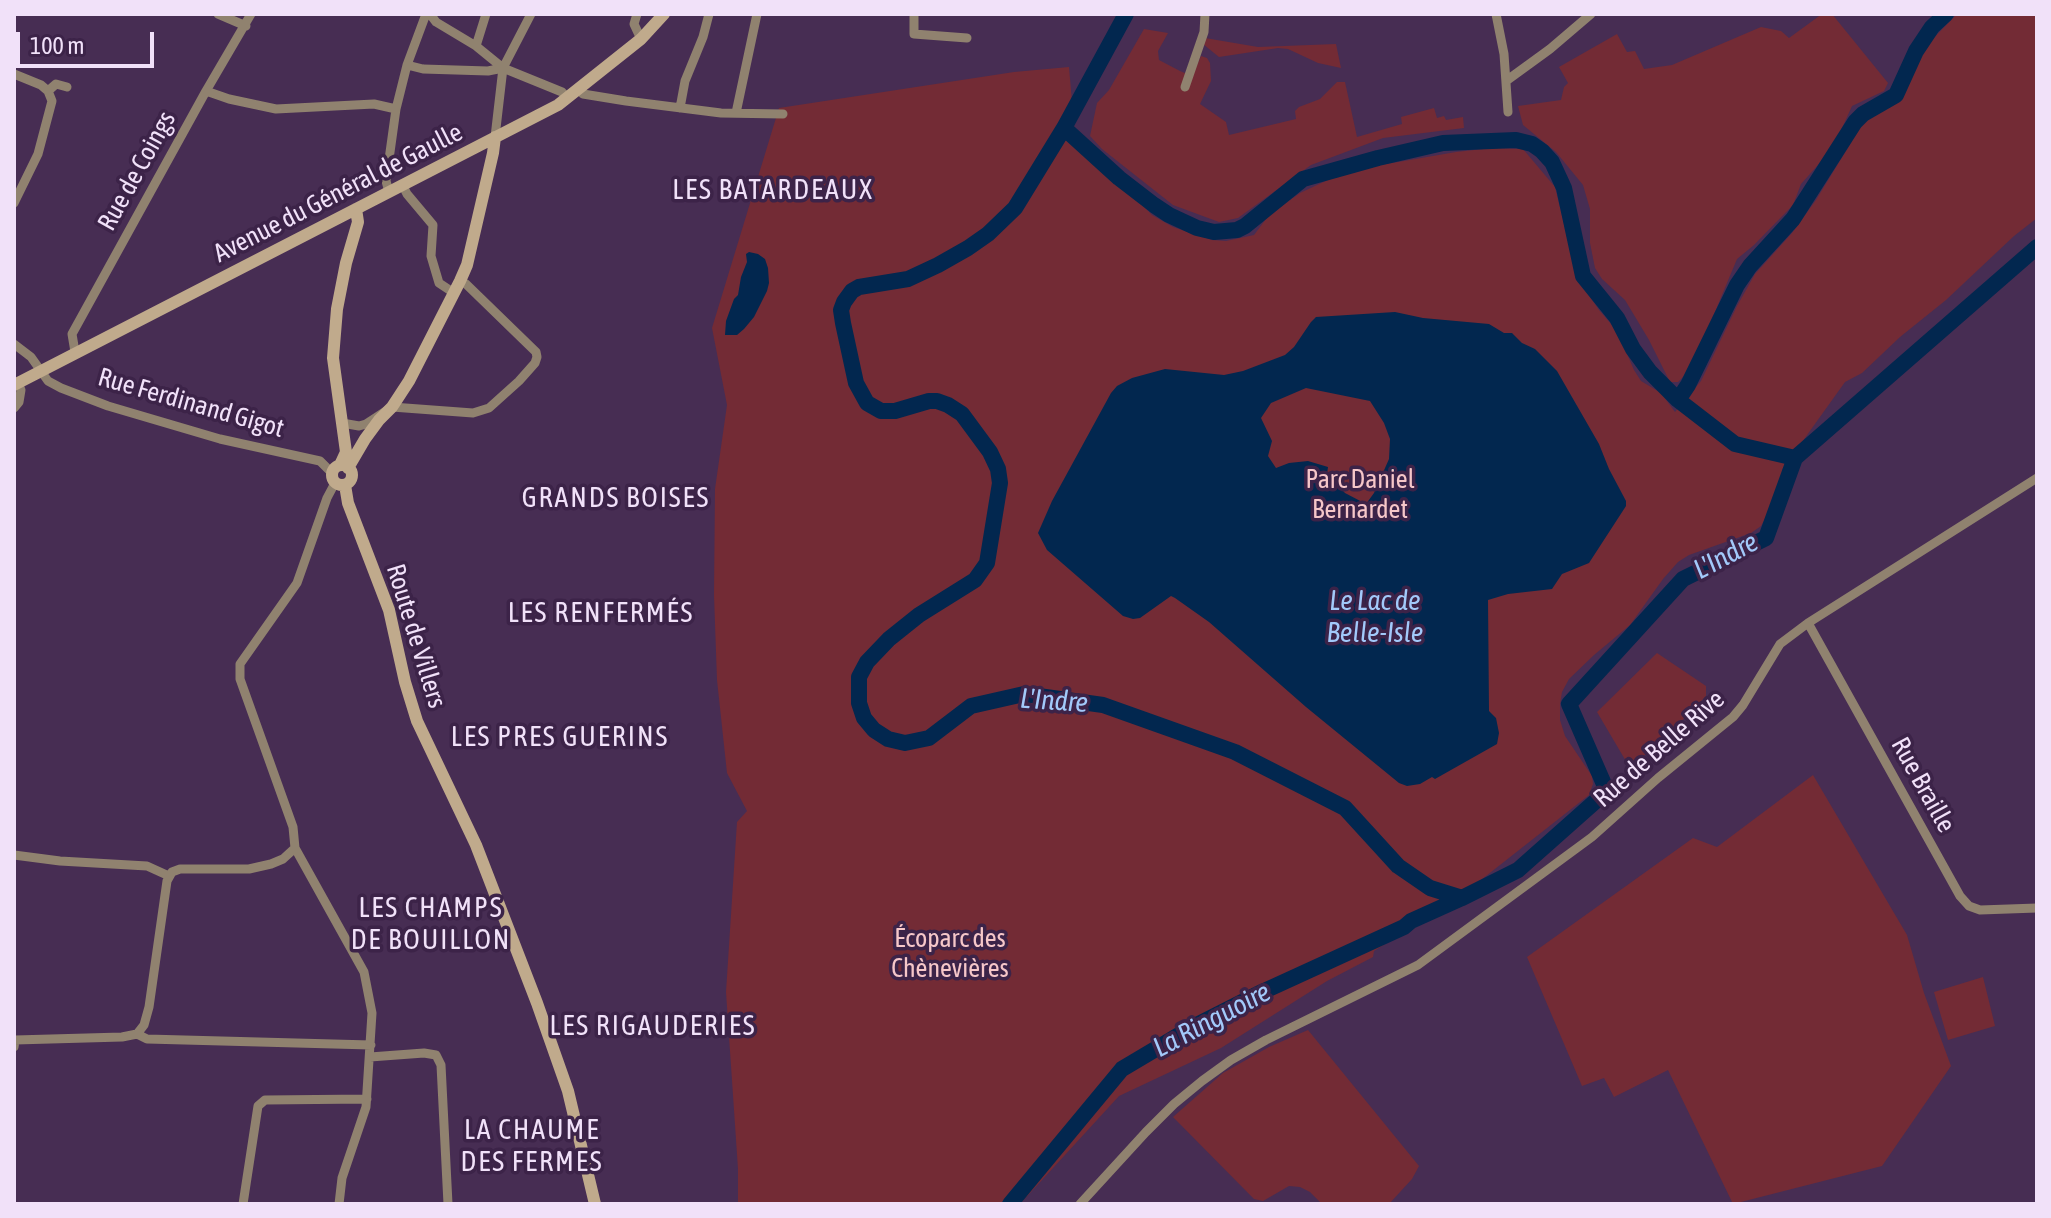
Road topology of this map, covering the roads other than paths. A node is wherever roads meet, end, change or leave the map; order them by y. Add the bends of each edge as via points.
1 (218, 14) edge
2 (251, 14) edge
3 (428, 14) edge
4 (486, 14) edge
5 (531, 14) edge
6 (637, 14) edge
7 (664, 14) edge
8 (709, 14) edge
9 (757, 14) edge
10 (914, 14) edge
11 (1205, 14) edge
12 (1496, 14) edge
13 (1591, 14) edge
14 (246, 26) junction
15 (967, 38) dead end
16 (641, 39) junction
17 (476, 46) junction
18 (407, 65) junction
19 (503, 68) junction
20 (14, 74) edge
21 (1506, 81) junction
22 (67, 87) dead end
23 (1185, 87) dead end
24 (579, 90) junction
25 (48, 91) junction
26 (206, 91) junction
27 (567, 98) junction
28 (680, 108) junction
29 (396, 109) junction
30 (1508, 112) dead end
31 (736, 113) junction
32 (783, 114) dead end
33 (495, 137) junction
34 (402, 184) junction
35 (389, 192) junction
36 (14, 203) edge
37 (356, 209) junction
38 (457, 287) junction
39 (14, 344) edge
40 (75, 352) junction
41 (40, 371) junction
42 (16, 384) edge
43 (392, 407) junction
44 (14, 408) edge
45 (342, 423) junction
46 (340, 475) junction
47 (2037, 478) edge
48 (1808, 623) junction
49 (295, 848) junction
50 (14, 855) edge
51 (169, 876) junction
52 (2037, 908) edge
53 (137, 1034) junction
54 (14, 1040) edge
55 (371, 1045) junction
56 (14, 1047) edge
57 (370, 1057) junction
58 (367, 1099) junction
59 (243, 1204) edge
60 (339, 1204) edge
61 (448, 1204) edge
62 (595, 1204) edge
63 (1080, 1204) edge

1 - 14 street
2 - 14 street, Rue de Coings
3 - 17 street
3 - 18 street
4 - 17 street
5 - 19 street
6 - 16 street via 634,24
7 - 16 main road, Avenue du Général de Gaulle
8 - 28 street
9 - 31 street
10 - 15 street via 914,34
11 - 23 street
12 - 21 street
13 - 21 street
14 - 26 street, Rue de Coings
16 - 24 main road, Avenue du Général de Gaulle
17 - 19 street
18 - 19 street
18 - 29 street
19 - 27 street
19 - 33 street
20 - 25 street
21 - 30 street
22 - 25 street via 56,84
24 - 27 main road, Avenue du Général de Gaulle
24 - 28 street
25 - 36 street via 52,101 38,154
26 - 29 street via 276,109 374,104
26 - 40 street, Rue de Coings via 72,334
27 - 33 main road, Avenue du Général de Gaulle
28 - 31 street
29 - 35 street
31 - 32 street
33 - 34 main road, Avenue du Général de Gaulle
33 - 38 main road
34 - 35 main road, Avenue du Général de Gaulle
34 - 38 street via 433,225 431,256 439,283
35 - 37 main road, Avenue du Général de Gaulle
37 - 40 main road, Avenue du Général de Gaulle
37 - 45 main road, Route de Villers via 333,358
38 - 43 main road
38 - 43 street via 466,284 536,352 535,363 489,408 473,413
39 - 41 street, Rue Ferdinand Gigot
40 - 41 main road, Avenue du Général de Gaulle
41 - 42 main road, Avenue du Général de Gaulle
41 - 46 street, Rue Ferdinand Gigot via 61,388 108,406 320,461
42 - 44 street via 21,390
43 - 45 street via 366,424
43 - 46 main road
45 - 46 main road, Route de Villers via 346,452
46 - 49 street via 297,583 240,664 240,679 293,827
46 - 62 main road, Route de Villers via 389,610 417,721 476,845 568,1091
47 - 48 street, Rue de Belle Rive
48 - 52 street, Rue Braille via 1960,896 1980,910
48 - 63 street, Rue de Belle Rive via 1780,644 1733,717 1592,837 1418,965 1231,1060 1174,1104
49 - 51 street via 283,859 249,869 180,869
49 - 55 street via 364,972 372,1013
50 - 51 street via 147,866
51 - 53 street via 154,984
53 - 54 street
53 - 55 street via 147,1039
54 - 56 street
55 - 57 street
57 - 58 street
57 - 61 street via 436,1055 441,1065
58 - 59 street via 265,1100 258,1106
58 - 60 street

